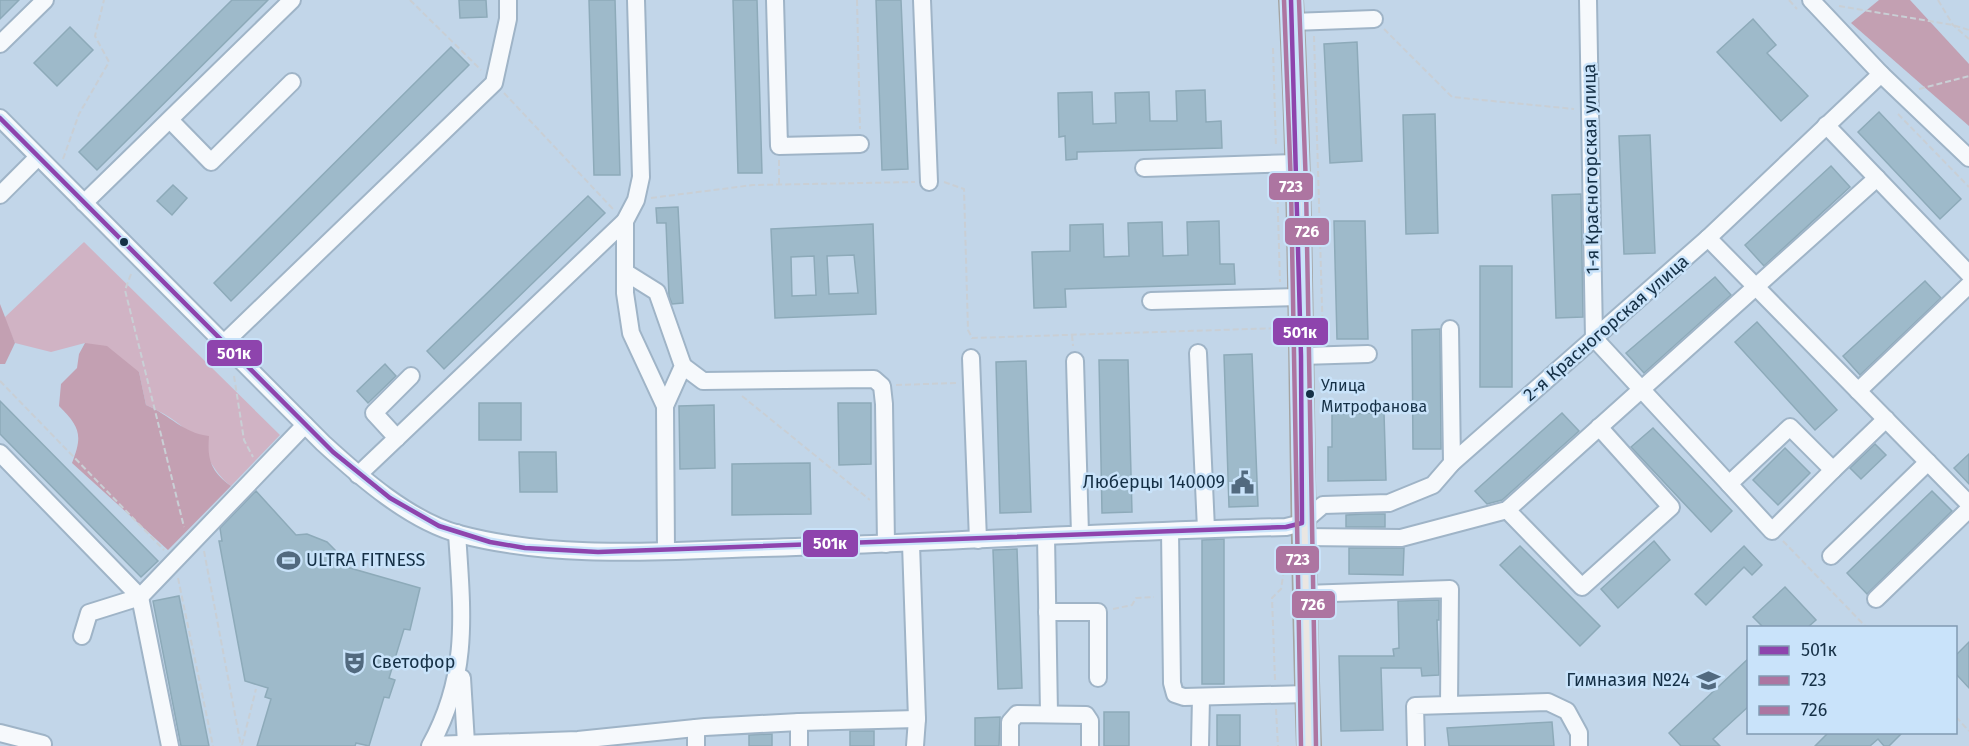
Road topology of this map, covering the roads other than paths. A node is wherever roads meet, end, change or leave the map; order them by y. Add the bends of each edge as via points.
1 (45, 0) edge
2 (292, 0) edge
3 (508, 0) edge
4 (636, 0) edge
5 (775, 0) edge
6 (922, 0) edge
7 (1588, 0) edge
8 (1813, 2) edge
9 (1299, 14) edge
10 (1374, 20) road end
11 (0, 44) edge
12 (1881, 74) junction
13 (292, 82) dead end
14 (0, 118) edge
15 (170, 120) junction
16 (1826, 125) junction
17 (860, 144) road end
18 (39, 157) junction
19 (1969, 158) edge
20 (1296, 163) junction
21 (1144, 168) dead end
22 (1877, 178) junction
23 (929, 182) road end
24 (0, 195) edge
25 (84, 203) junction
26 (625, 221) junction
27 (1708, 238) junction
28 (625, 272) junction
29 (1969, 274) edge
30 (1969, 285) edge
31 (1756, 286) junction
32 (1299, 297) junction
33 (1151, 302) dead end
34 (1450, 329) dead end
35 (1594, 338) junction
36 (223, 344) junction
37 (1198, 353) dead end
38 (1368, 354) dead end
39 (1300, 356) junction
40 (971, 358) dead end
41 (1075, 361) dead end
42 (683, 366) junction
43 (411, 376) dead end
44 (1642, 389) junction
45 (1858, 391) junction
46 (665, 406) junction
47 (1886, 419) junction
48 (305, 425) junction
49 (1599, 427) junction
50 (397, 438) junction
51 (0, 453) edge
52 (1928, 462) junction
53 (1452, 463) junction
54 (1833, 470) junction
55 (358, 475) junction
56 (1729, 484) junction
57 (1969, 504) edge
58 (1969, 509) edge
59 (1507, 510) junction
60 (1206, 529) junction
61 (1302, 530) junction
62 (1170, 531) junction
63 (457, 533) junction
64 (1080, 534) junction
65 (1046, 536) junction
66 (978, 540) junction
67 (886, 544) junction
68 (911, 544) junction
69 (666, 551) junction
70 (1831, 556) dead end
71 (1304, 594) junction
72 (140, 597) junction
73 (1876, 599) dead end
74 (1047, 612) junction
75 (82, 636) dead end
76 (461, 659) junction
77 (1098, 678) dead end
78 (1307, 694) junction
79 (1200, 697) junction
80 (1449, 704) junction
81 (1049, 714) junction
82 (917, 719) junction
83 (799, 722) junction
84 (696, 728) junction
85 (0, 733) edge
86 (466, 743) junction
87 (43, 744) dead end
88 (431, 745) edge
89 (170, 746) edge
90 (696, 746) edge
91 (799, 746) edge
92 (915, 746) edge
93 (1010, 746) edge
94 (1090, 746) edge
95 (1200, 746) edge
96 (1310, 746) edge
97 (1416, 746) edge
98 (1579, 746) edge

1 - 11 street
2 - 15 street
3 - 36 street via 508,19 494,82
4 - 26 street via 641,177 636,200
5 - 17 street via 779,146
6 - 23 street
7 - 35 street, 1-я Красногорская улица
8 - 12 street
9 - 10 street
9 - 20 main road
12 - 16 street, 2-я Красногорская улица
12 - 19 street
13 - 15 street via 211,162
14 - 18 street
15 - 25 street
16 - 22 street
16 - 27 street, 2-я Красногорская улица
18 - 24 street
18 - 25 street
20 - 21 street
20 - 32 main road
22 - 29 street
22 - 31 street
25 - 36 street
26 - 28 street
26 - 50 street
27 - 31 street
27 - 35 street, 2-я Красногорская улица
28 - 42 street via 657,292
28 - 46 street via 631,333
30 - 45 street
31 - 44 street
31 - 45 street
32 - 33 street
32 - 39 main road
34 - 53 street
35 - 44 street
35 - 53 street, 2-я Красногорская улица
36 - 48 street
37 - 60 street
38 - 39 street
39 - 61 main road
40 - 66 street
41 - 64 street
42 - 46 street
42 - 67 street via 703,381 874,379 882,386
43 - 50 street via 374,413
44 - 49 street
44 - 56 street
45 - 47 street
46 - 69 street
47 - 52 street
47 - 54 street
48 - 55 street
48 - 72 street
49 - 59 street
49 - 59 street via 1671,507 1582,587
50 - 55 street
51 - 72 street
52 - 57 street
52 - 70 street
53 - 61 street, 2-я Красногорская улица via 1433,485 1389,503 1323,505
54 - 56 street via 1790,427
54 - 56 street via 1772,531
55 - 63 street via 406,508
58 - 73 street
59 - 61 street via 1401,538
60 - 61 street
60 - 62 street
61 - 71 main road
62 - 64 street
62 - 79 street via 1172,683 1175,694
63 - 69 street via 555,551
63 - 76 street
64 - 65 street
65 - 66 street
65 - 74 street
66 - 68 street
67 - 68 street
67 - 69 street
68 - 82 street
71 - 78 main road
71 - 80 street via 1450,589
72 - 75 street via 89,613
72 - 89 street
74 - 77 street via 1098,612
74 - 81 street
76 - 86 street
76 - 88 street via 448,708
78 - 79 street
78 - 96 main road
79 - 95 street
80 - 97 street via 1414,706
80 - 98 street via 1548,702 1567,711 1579,733
81 - 93 street via 1017,714 1010,722
81 - 94 street via 1086,715 1090,721
82 - 83 street
82 - 92 street
83 - 84 street
83 - 91 street
84 - 86 street via 578,740
84 - 90 street
85 - 87 street
86 - 88 street

